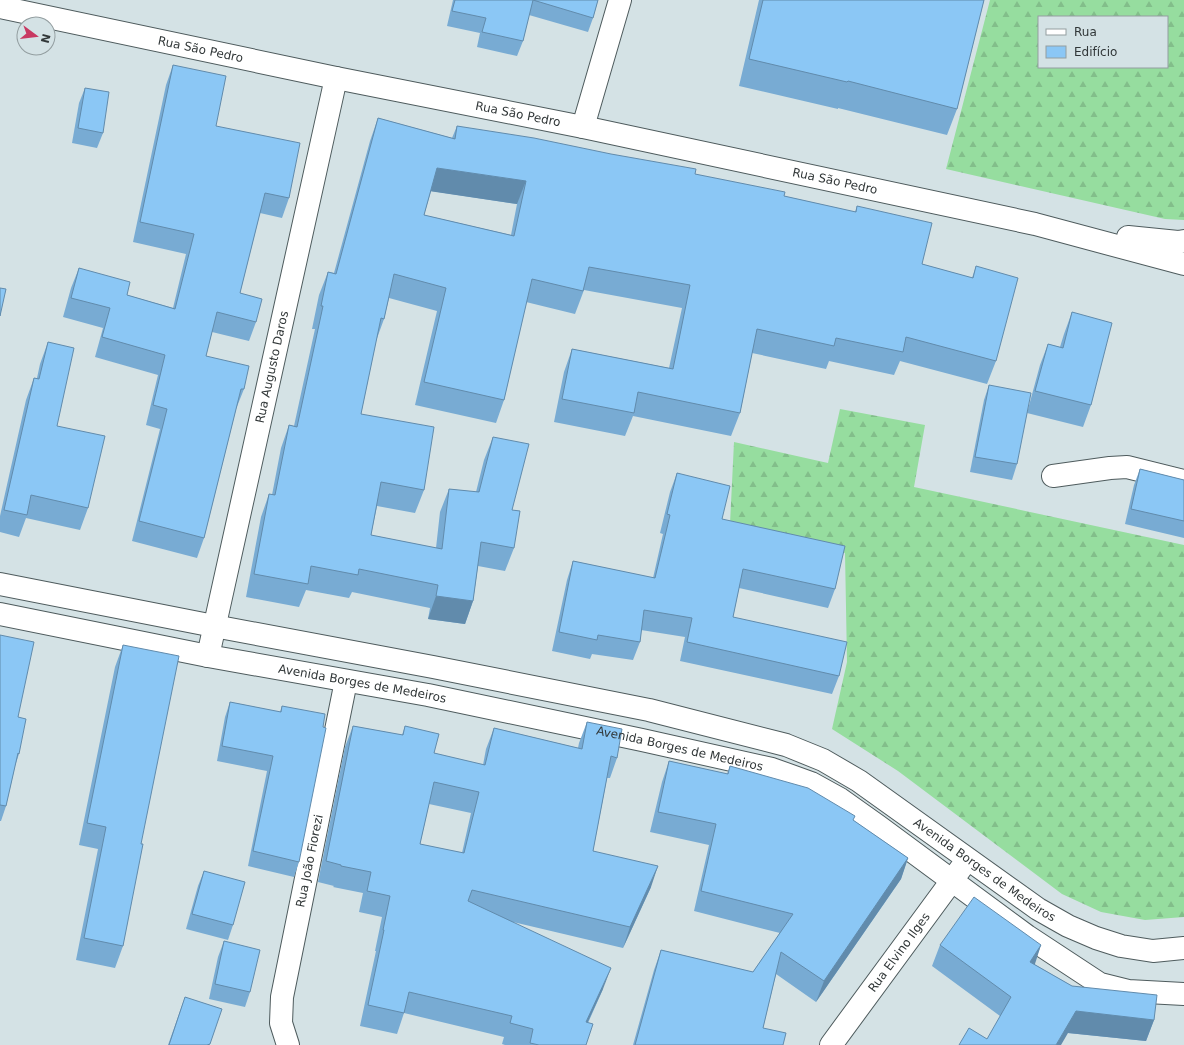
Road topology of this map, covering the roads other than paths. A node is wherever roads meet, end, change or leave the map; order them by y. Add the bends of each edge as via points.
1 (620, 0) edge
2 (0, 7) edge
3 (336, 78) junction
4 (584, 127) junction
5 (1036, 224) junction
6 (1184, 241) edge
7 (1184, 264) edge
8 (1053, 476) dead end
9 (1184, 481) edge
10 (0, 584) edge
11 (0, 614) edge
12 (214, 626) junction
13 (208, 656) junction
14 (433, 667) junction
15 (346, 681) junction
16 (428, 695) junction
17 (649, 710) junction
18 (642, 740) junction
19 (967, 860) junction
20 (951, 880) junction
21 (1184, 948) edge
22 (1184, 994) edge
23 (292, 1044) edge
24 (830, 1045) edge

1 - 4 main road
2 - 3 main road, Rua São Pedro
3 - 4 main road, Rua São Pedro
3 - 12 main road, Rua Augusto Daros
4 - 5 main road, Rua São Pedro
5 - 6 main road, Rua São Pedro via 1151,240
5 - 7 main road, Rua São Pedro
8 - 9 main road via 1127,467
10 - 12 main road, Avenida Borges de Medeiros
11 - 13 main road, Avenida Borges de Medeiros
12 - 13 main road, Rua Augusto Daros
12 - 14 main road, Avenida Borges de Medeiros
13 - 15 main road, Avenida Borges de Medeiros
14 - 16 main road
14 - 17 main road, Avenida Borges de Medeiros
15 - 16 main road, Avenida Borges de Medeiros
15 - 23 main road, Rua João Fiorezi via 282,997 281,1023
16 - 18 main road, Avenida Borges de Medeiros
17 - 18 main road
17 - 19 main road, Avenida Borges de Medeiros via 786,745 823,760 859,781
18 - 20 main road, Avenida Borges de Medeiros via 772,770 811,783 840,799
19 - 20 main road, Rua Elvino Ilges
19 - 21 main road, Avenida Borges de Medeiros via 1038,909 1096,938 1121,946 1153,951
20 - 22 main road, Avenida Borges de Medeiros via 1027,936 1100,984 1128,992
20 - 24 main road, Rua Elvino Ilges

